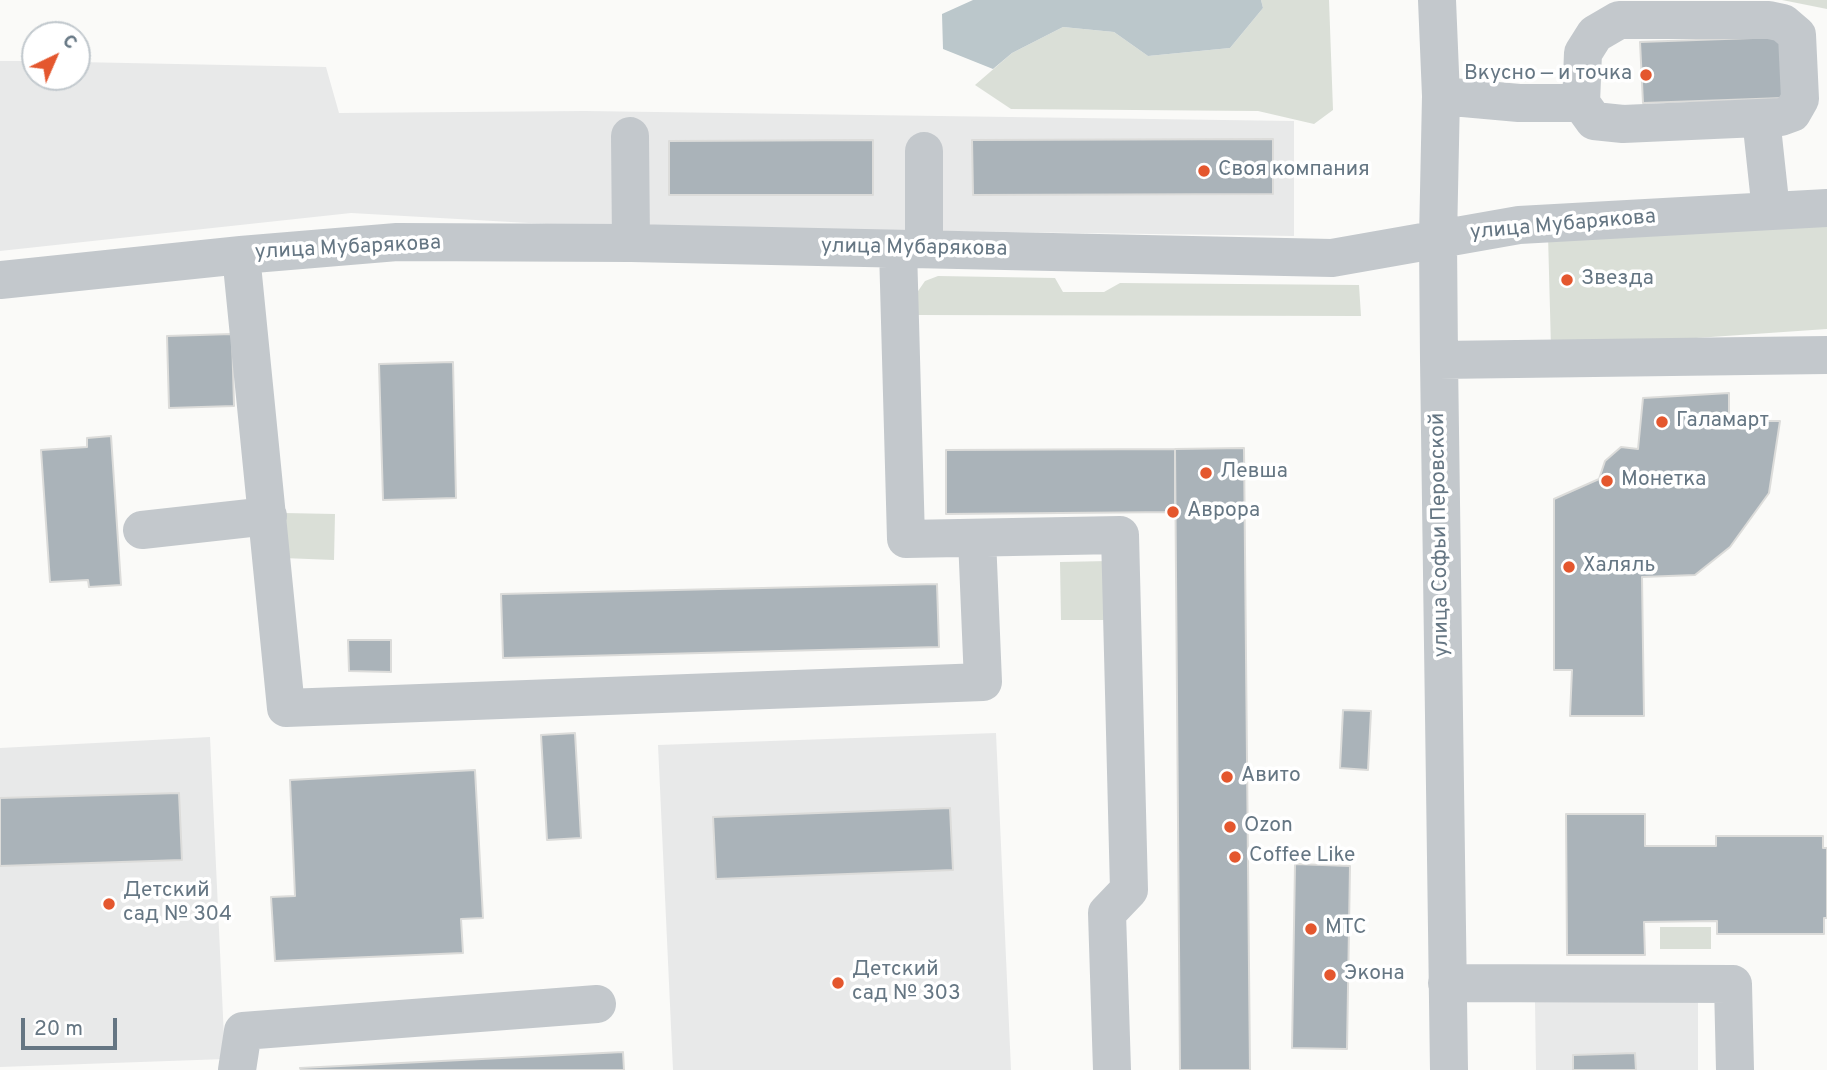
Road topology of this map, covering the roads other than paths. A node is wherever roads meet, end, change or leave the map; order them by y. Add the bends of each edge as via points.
1 (1437, 0) edge
2 (1441, 96) junction
3 (1581, 103) junction
4 (1762, 118) junction
5 (630, 136) dead end
6 (924, 151) dead end
7 (1827, 208) edge
8 (1771, 211) junction
9 (1438, 239) junction
10 (631, 243) junction
11 (911, 249) junction
12 (241, 255) junction
13 (0, 281) edge
14 (1827, 355) edge
15 (1438, 360) junction
16 (268, 516) junction
17 (142, 530) dead end
18 (977, 538) junction
19 (1447, 983) junction
20 (597, 1004) dead end
21 (237, 1070) edge
22 (1112, 1070) edge
23 (1449, 1070) edge
24 (1735, 1070) edge

1 - 2 street, улица Софьи Перовской
2 - 3 street
2 - 9 street, улица Софьи Перовской
3 - 4 street via 1594,121 1623,124
3 - 4 street via 1583,53 1595,34 1619,20 1769,20 1783,23 1797,34 1800,99 1792,113
4 - 8 street
5 - 10 street
6 - 11 street
7 - 8 street, улица Мубарякова
8 - 9 street, улица Мубарякова via 1519,225
9 - 11 street, улица Мубарякова via 1332,258
9 - 15 street, улица Софьи Перовской
10 - 11 street, улица Мубарякова
10 - 12 street, улица Мубарякова via 397,242
11 - 18 street via 906,539
12 - 13 street, улица Мубарякова
12 - 16 street
14 - 15 street
15 - 19 street, улица Софьи Перовской
16 - 17 street
16 - 18 street via 286,708 983,682
18 - 22 street via 1120,535 1129,890 1107,913
19 - 23 street, улица Софьи Перовской
19 - 24 street via 1733,984
20 - 21 street via 243,1031

